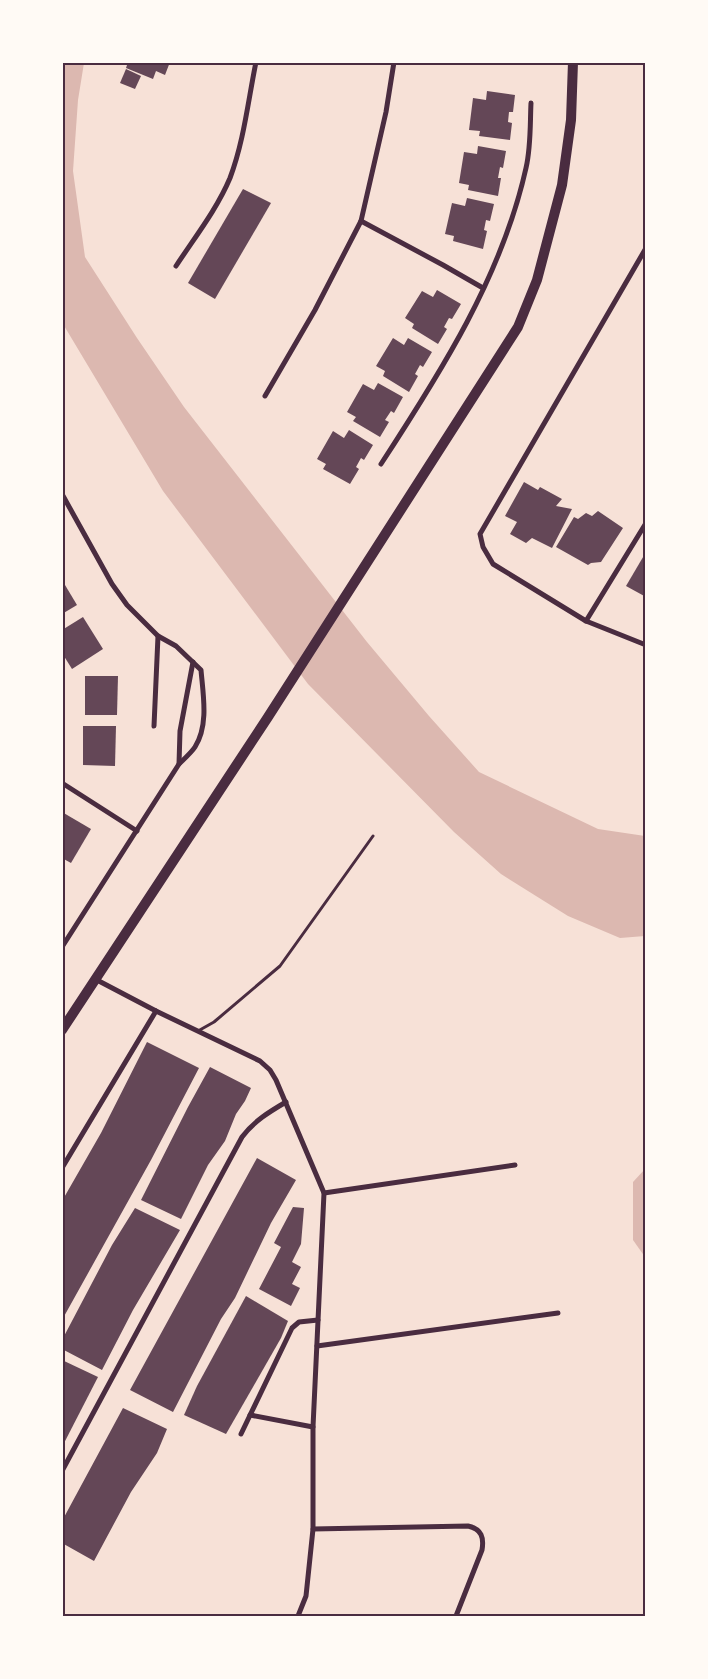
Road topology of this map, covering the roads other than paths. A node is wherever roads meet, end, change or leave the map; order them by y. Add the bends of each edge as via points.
1 (256, 62) edge
2 (394, 62) edge
3 (573, 62) edge
4 (531, 103) dead end
5 (361, 222) junction
6 (646, 248) edge
7 (176, 266) dead end
8 (483, 288) junction
9 (265, 396) dead end
10 (381, 464) dead end
11 (62, 494) edge
12 (646, 522) edge
13 (586, 621) junction
14 (158, 636) junction
15 (646, 645) edge
16 (193, 662) junction
17 (154, 726) dead end
18 (178, 764) junction
19 (62, 783) edge
20 (137, 831) junction
21 (373, 836) dead end
22 (62, 947) edge
23 (95, 979) junction
24 (156, 1012) junction
25 (62, 1030) edge
26 (197, 1031) junction
27 (286, 1102) junction
28 (515, 1165) dead end
29 (62, 1168) edge
30 (324, 1193) junction
31 (558, 1313) dead end
32 (318, 1320) junction
33 (317, 1346) junction
34 (250, 1415) junction
35 (313, 1428) junction
36 (241, 1434) dead end
37 (62, 1472) edge
38 (313, 1529) junction
39 (298, 1616) edge
40 (456, 1616) edge

1 - 7 street via 238,154 229,179
2 - 5 street
3 - 23 main road via 571,120 562,185 537,280 518,327 268,718
4 - 8 street via 527,166 506,241
5 - 8 street
5 - 9 street
6 - 13 street via 480,534 493,564
8 - 10 street via 468,322
11 - 14 street via 112,584 127,605
12 - 13 street
13 - 15 street
14 - 16 street via 176,646
14 - 17 street
16 - 18 street via 180,731
16 - 18 street via 201,670 202,722 195,747
18 - 20 street
19 - 20 street
20 - 22 street
21 - 26 lane via 280,966 214,1022
23 - 24 street
23 - 25 main road
24 - 26 street
24 - 29 street
26 - 27 street via 260,1062 270,1070
27 - 30 street
27 - 37 street via 251,1125 242,1136
28 - 30 street
30 - 32 street
31 - 33 street
32 - 33 street
32 - 34 street via 299,1322 292,1328
33 - 35 street
34 - 35 street
34 - 36 street
35 - 38 street
38 - 39 street via 306,1596
38 - 40 street via 468,1526 477,1529 484,1542

